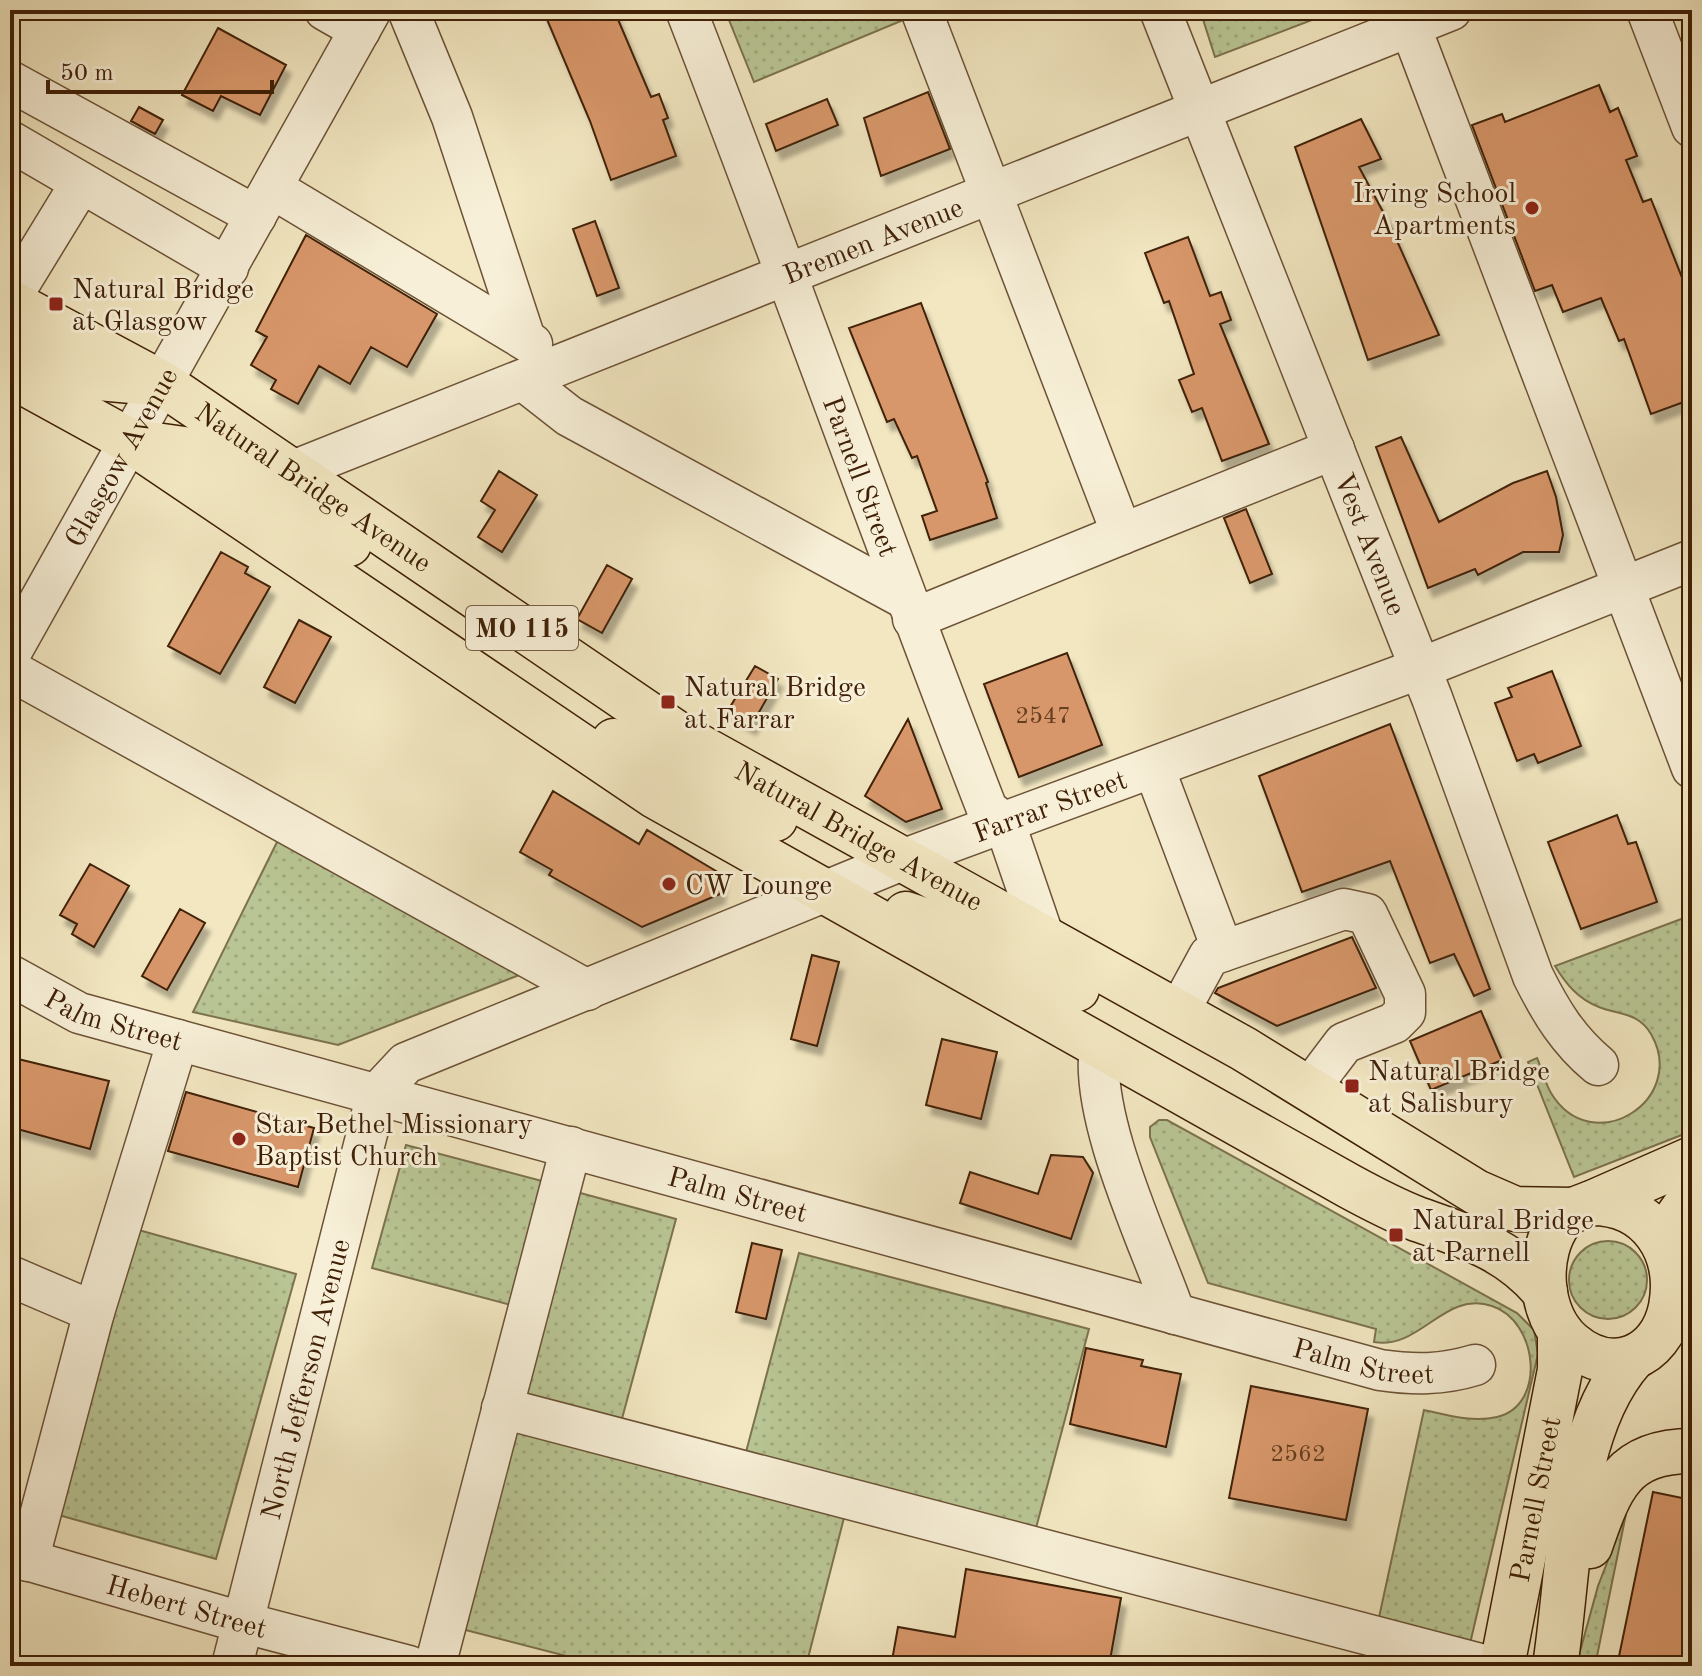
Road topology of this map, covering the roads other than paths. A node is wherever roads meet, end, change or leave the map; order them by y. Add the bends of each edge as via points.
1 (325, 10) edge
2 (408, 10) edge
3 (686, 10) edge
4 (921, 10) edge
5 (1160, 10) edge
6 (1451, 10) edge
7 (1647, 10) edge
8 (1407, 18) edge
9 (366, 20) edge
10 (10, 81) edge
11 (1198, 109) junction
12 (1692, 127) edge
13 (10, 141) edge
14 (81, 183) junction
15 (992, 192) junction
16 (264, 202) junction
17 (228, 268) junction
18 (789, 274) junction
19 (10, 301) edge
20 (525, 339) junction
21 (10, 340) edge
22 (563, 364) junction
23 (10, 375) edge
24 (523, 380) junction
25 (163, 384) junction
26 (130, 441) junction
27 (1334, 449) junction
28 (293, 471) junction
29 (1122, 534) junction
30 (1692, 560) edge
31 (1624, 587) junction
32 (473, 594) junction
33 (910, 609) junction
34 (10, 654) edge
35 (1421, 668) junction
36 (10, 670) edge
37 (501, 692) junction
38 (1154, 768) junction
39 (1692, 768) edge
40 (1005, 824) junction
41 (902, 860) junction
42 (825, 891) junction
43 (1044, 938) junction
44 (1223, 951) junction
45 (10, 975) edge
46 (587, 990) junction
47 (1178, 1013) junction
48 (178, 1040) junction
49 (1100, 1046) junction
50 (1244, 1049) junction
51 (1598, 1065) dead end
52 (1310, 1088) junction
53 (377, 1094) junction
54 (571, 1147) junction
55 (1692, 1159) edge
56 (1692, 1196) edge
57 (1583, 1206) junction
58 (10, 1276) edge
59 (1677, 1276) edge
60 (94, 1312) junction
61 (1553, 1312) junction
62 (1175, 1314) junction
63 (1660, 1353) edge
64 (1475, 1365) dead end
65 (502, 1408) junction
66 (1692, 1451) edge
67 (19, 1558) edge
68 (241, 1622) junction
69 (1556, 1655) edge
70 (232, 1666) edge
71 (409, 1666) edge
72 (435, 1666) edge
73 (1488, 1666) edge
74 (1502, 1666) edge

1 - 9 street
2 - 20 street via 452,117
3 - 18 street, Parnell Street
4 - 15 street
5 - 11 street, Vest Avenue
6 - 8 street, Bremen Avenue
7 - 12 street
8 - 11 street, Bremen Avenue
8 - 31 street
9 - 16 street, Glasgow Avenue
10 - 16 street
11 - 15 street, Bremen Avenue
11 - 27 street, Vest Avenue
13 - 14 street
14 - 17 street
14 - 19 street
15 - 18 street, Bremen Avenue
15 - 29 street
16 - 17 street, Glasgow Avenue
16 - 20 street
17 - 25 street, Glasgow Avenue
18 - 22 street, Bremen Avenue
18 - 33 street, Parnell Street
19 - 25 main road, Natural Bridge Avenue / MO 115
20 - 22 street
21 - 25 main road via 77,376
22 - 24 street, Bremen Avenue
23 - 26 main road, MO 115
24 - 28 street, Bremen Avenue
24 - 33 street via 569,416
25 - 26 street, Glasgow Avenue
25 - 28 main road, Natural Bridge Avenue / MO 115
26 - 32 main road via 205,452 359,551
26 - 34 street, Glasgow Avenue
26 - 37 main road, MO 115
27 - 29 street
27 - 35 street, Vest Avenue
28 - 32 main road, Natural Bridge Avenue / MO 115
29 - 33 street
30 - 31 street, Farrar Street
31 - 35 street, Farrar Street
31 - 39 street
32 - 41 main road, Natural Bridge Avenue / MO 115 via 682,737
33 - 40 street, Parnell Street via 987,809
35 - 38 street, Farrar Street
35 - 51 street, Vest Avenue via 1533,976 1573,1044
36 - 46 street
37 - 41 main road via 598,733 752,810
37 - 42 main road, MO 115 via 655,796
38 - 40 street, Farrar Street
38 - 44 street
40 - 41 street, Farrar Street
40 - 43 street, Parnell Street
41 - 42 street, Farrar Street
41 - 43 main road, Natural Bridge Avenue / MO 115
42 - 46 street, Farrar Street
42 - 49 main road, MO 115
42 - 50 main road via 975,937 1131,1017
43 - 47 main road, Natural Bridge Avenue / MO 115
44 - 47 street via 1209,956
44 - 52 street via 1344,909 1357,909 1374,922 1405,994 1405,1012 1394,1023 1344,1043
45 - 48 street, Palm Street via 79,1013
46 - 53 street, Farrar Street via 406,1063
47 - 50 main road, Natural Bridge Avenue / MO 115
48 - 53 street, Palm Street
48 - 60 street
49 - 61 main road, MO 115 via 1360,1192 1496,1248 1515,1260
49 - 62 street via 1098,1080 1105,1121
50 - 52 main road, Natural Bridge Avenue / MO 115
52 - 57 main road, Natural Bridge Avenue / MO 115 via 1498,1203 1533,1211
53 - 54 street, Palm Street
53 - 68 street, North Jefferson Avenue
54 - 62 street, Palm Street
54 - 65 street
55 - 57 main road, MO 115
56 - 59 main road via 1676,1219
57 - 59 main road via 1620,1205 1635,1212 1649,1223
57 - 61 main road via 1558,1225 1547,1248
58 - 60 street
59 - 63 main road
60 - 67 street
61 - 63 main road via 1585,1352 1616,1360
61 - 74 main road, Parnell Street via 1560,1370
62 - 64 street, Palm Street via 1380,1370 1436,1374
63 - 69 main road, Parnell Street via 1607,1395 1592,1429
65 - 72 street
65 - 73 street
66 - 69 main road via 1639,1461 1615,1485
67 - 68 street, Hebert Street
68 - 70 street, North Jefferson Avenue
68 - 71 street, Hebert Street

